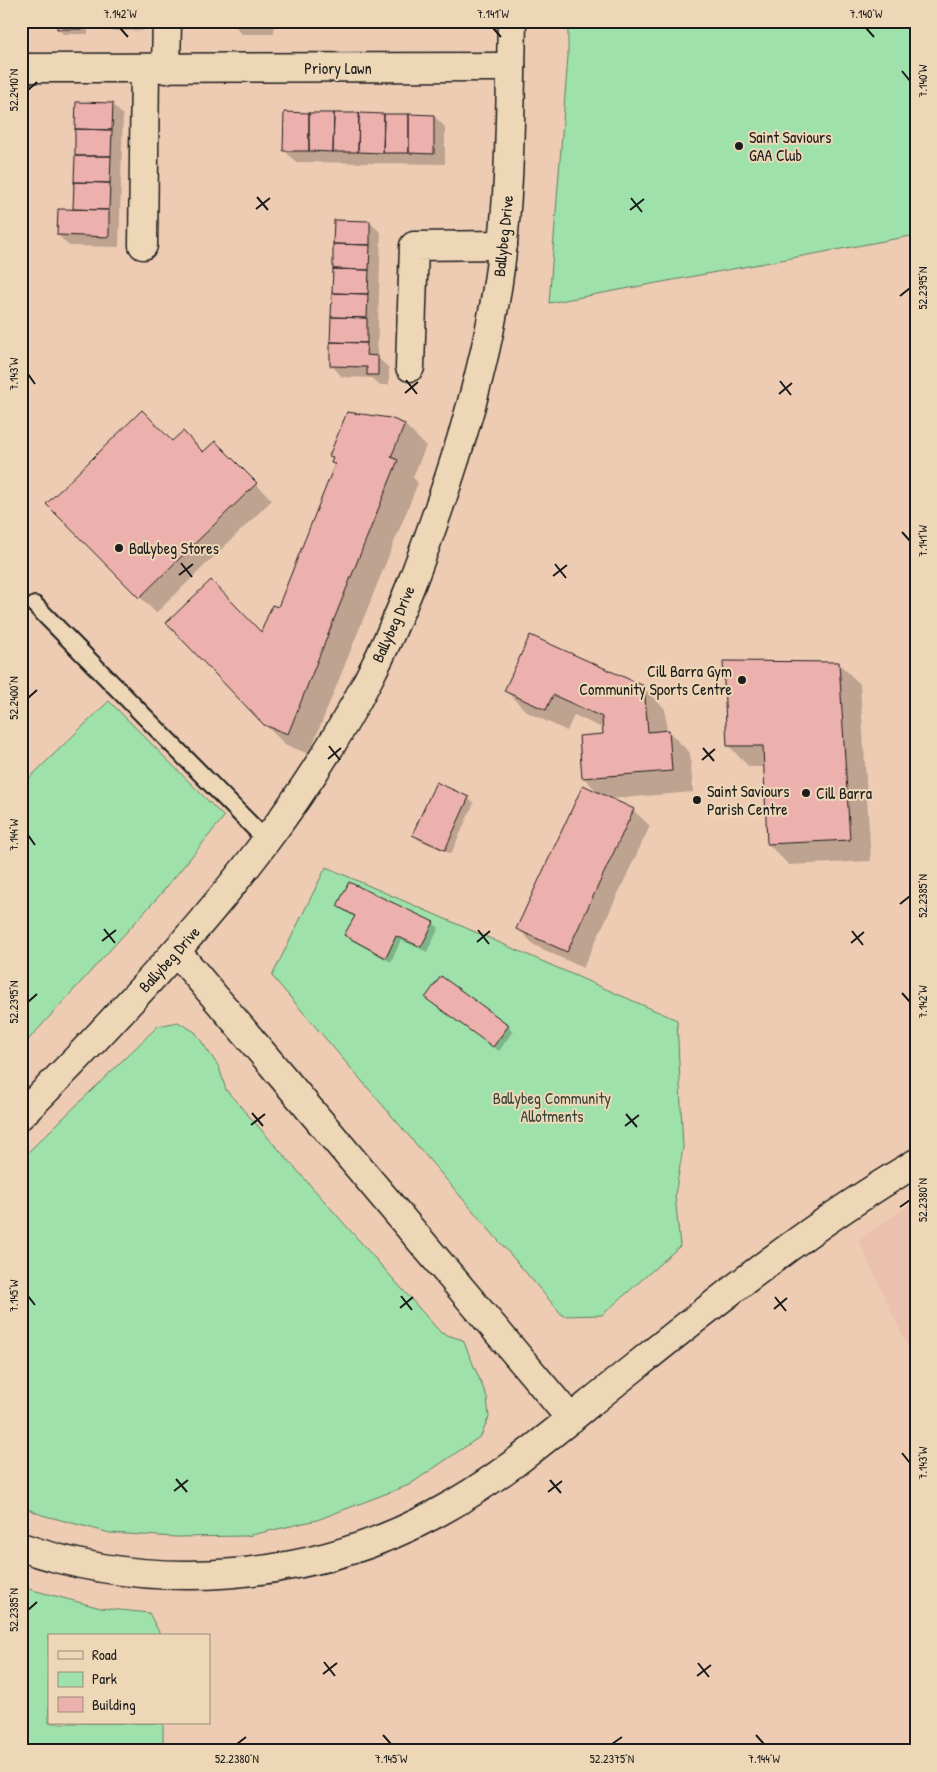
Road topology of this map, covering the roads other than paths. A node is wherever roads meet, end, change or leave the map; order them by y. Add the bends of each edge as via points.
1 (167, 21) edge
2 (512, 21) edge
3 (511, 67) junction
4 (21, 68) edge
5 (156, 69) junction
6 (142, 245) dead end
7 (503, 245) junction
8 (410, 368) dead end
9 (35, 605) dead end
10 (267, 841) junction
11 (177, 952) junction
12 (21, 1115) edge
13 (916, 1163) edge
14 (571, 1419) junction
15 (21, 1547) edge

1 - 5 street
2 - 3 street, Ballybeg Drive
3 - 5 street, Priory Lawn
3 - 7 street, Ballybeg Drive via 509,173
4 - 5 street, Priory Lawn
5 - 6 street
7 - 8 street via 414,246
7 - 10 street, Ballybeg Drive via 480,373 428,541 390,634 361,693
9 - 10 lane
10 - 11 street, Ballybeg Drive
11 - 12 street, Ballybeg Drive
11 - 14 street
13 - 14 street via 776,1256
14 - 15 street via 492,1479 433,1516 366,1544 300,1563 223,1574 151,1573 71,1561

